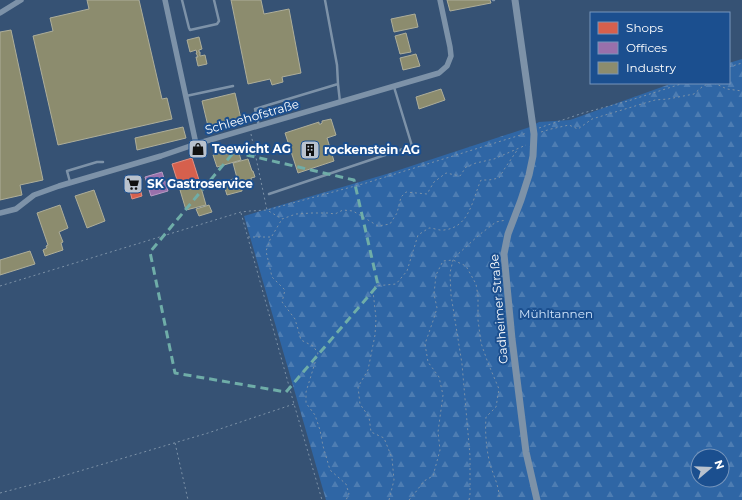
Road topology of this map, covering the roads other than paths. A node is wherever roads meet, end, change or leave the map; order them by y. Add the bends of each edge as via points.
1 (21, 0) edge
2 (165, 0) edge
3 (182, 0) edge
4 (214, 0) edge
5 (325, 0) edge
6 (440, 0) edge
7 (515, 0) edge
8 (0, 13) edge
9 (338, 84) junction
10 (233, 86) dead end
11 (394, 86) junction
12 (186, 97) junction
13 (340, 102) junction
14 (260, 126) junction
15 (196, 144) junction
16 (103, 162) dead end
17 (70, 183) junction
18 (269, 194) dead end
19 (0, 213) edge
20 (537, 500) edge

1 - 8 street
2 - 12 street
3 - 4 lane via 190,30 217,24 219,21
5 - 9 lane
6 - 11 street, Schleehofstraße via 451,56 447,66 439,73
7 - 20 street, Gadheimer Straße via 534,132 533,156 504,254 526,452
9 - 13 lane
9 - 14 lane via 255,109
10 - 12 lane
11 - 13 street, Schleehofstraße
11 - 18 lane via 412,146
12 - 15 street
13 - 14 street, Schleehofstraße
14 - 15 street, Schleehofstraße
15 - 17 street, Schleehofstraße
16 - 17 lane via 67,171
17 - 19 street, Schleehofstraße via 34,195 16,208

